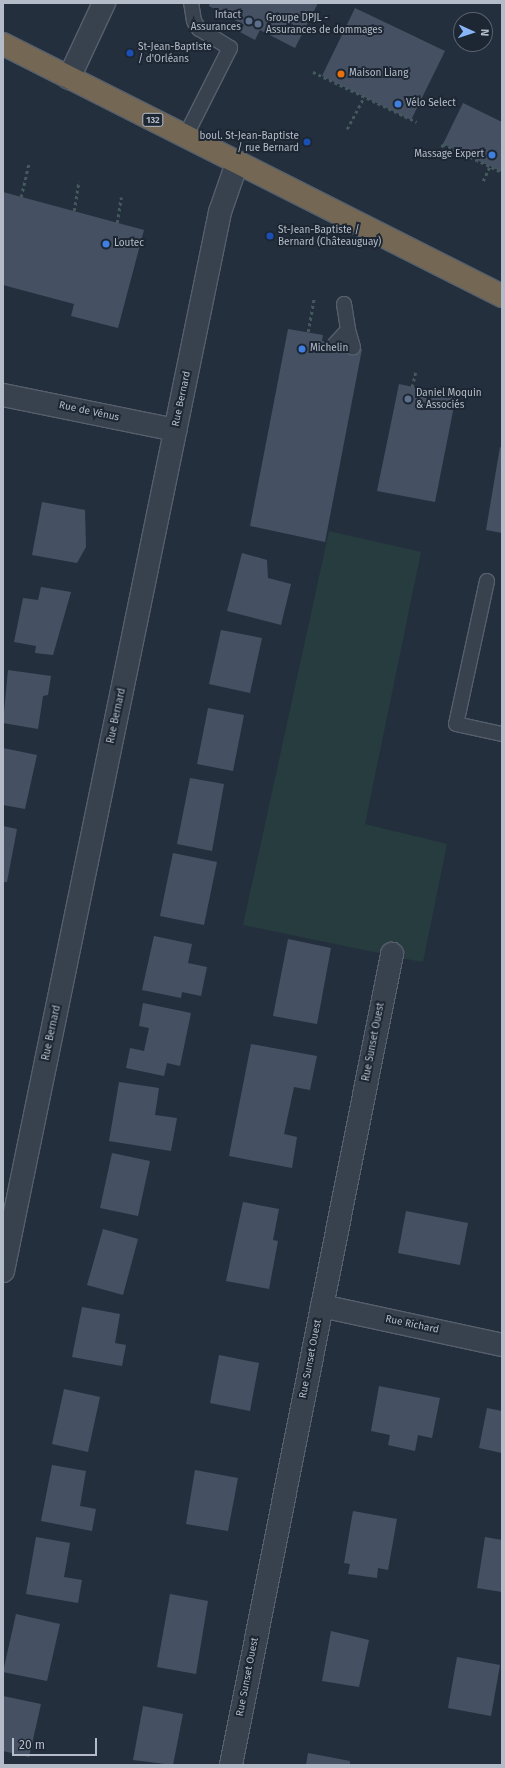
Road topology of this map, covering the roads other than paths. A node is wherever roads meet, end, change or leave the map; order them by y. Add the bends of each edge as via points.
1 (104, 3) edge
2 (191, 3) edge
3 (3, 44) edge
4 (69, 78) junction
5 (185, 136) junction
6 (237, 163) junction
7 (502, 296) edge
8 (344, 304) dead end
9 (348, 330) junction
10 (335, 344) dead end
11 (354, 347) dead end
12 (3, 395) edge
13 (175, 430) junction
14 (487, 581) dead end
15 (502, 734) edge
16 (392, 954) dead end
17 (3, 1271) edge
18 (322, 1306) junction
19 (502, 1345) edge
20 (231, 1765) edge

1 - 4 street
2 - 5 lane via 194,21 199,29 230,48
3 - 4 highway, 132
4 - 5 highway, 132
5 - 6 highway, 132
6 - 7 highway, 132
6 - 13 street, Rue Bernard via 224,196
8 - 9 lane
9 - 10 lane
9 - 11 lane
12 - 13 street, Rue de Vénus
13 - 17 street, Rue Bernard
14 - 15 lane via 456,724
16 - 18 street, Rue Sunset Ouest
18 - 19 street, Rue Richard
18 - 20 street, Rue Sunset Ouest

